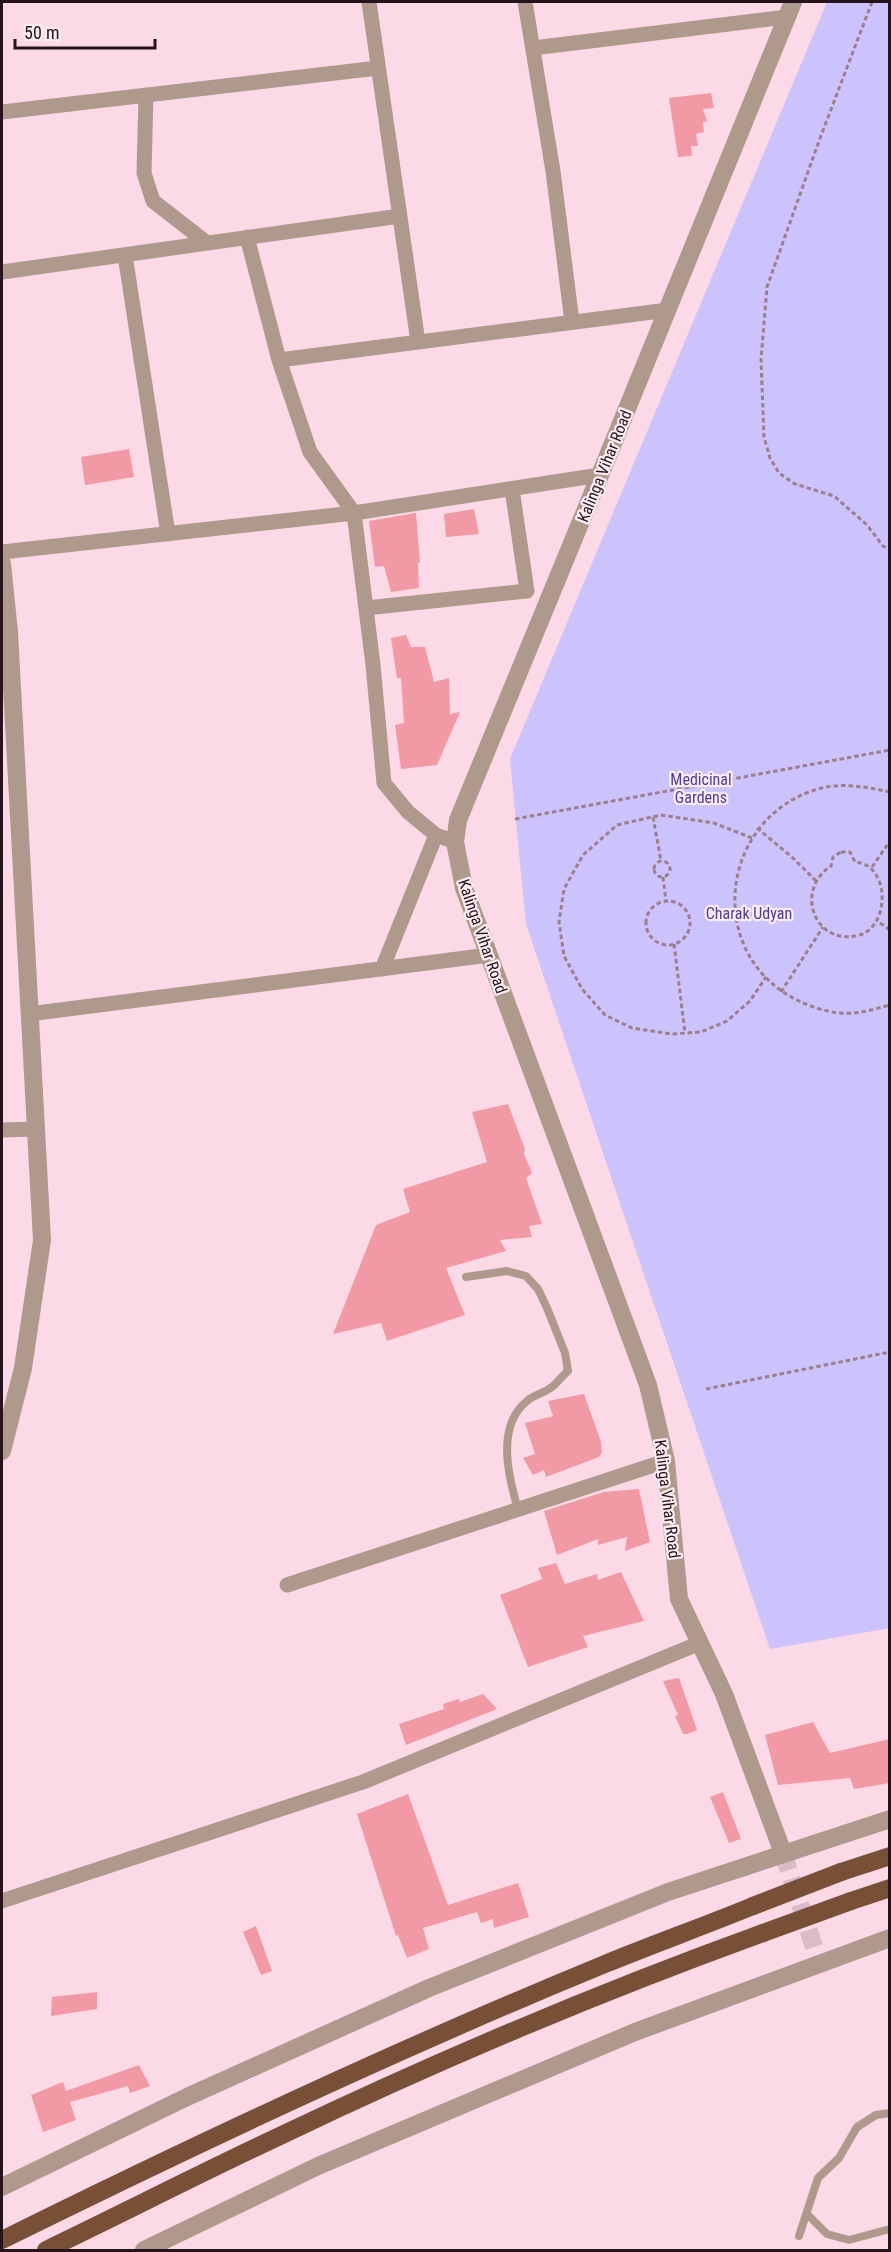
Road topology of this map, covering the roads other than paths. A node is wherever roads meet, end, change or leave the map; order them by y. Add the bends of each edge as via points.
1 (369, 2) edge
2 (525, 2) edge
3 (790, 9) edge
4 (533, 48) junction
5 (378, 68) junction
6 (146, 95) junction
7 (2, 112) edge
8 (400, 216) junction
9 (248, 237) junction
10 (207, 243) junction
11 (125, 255) junction
12 (2, 272) edge
13 (668, 310) junction
14 (572, 322) junction
15 (418, 342) junction
16 (279, 360) junction
17 (600, 476) junction
18 (512, 489) junction
19 (354, 513) junction
20 (168, 534) junction
21 (2, 552) edge
22 (2, 564) edge
23 (366, 608) junction
24 (5, 632) edge
25 (9, 769) edge
26 (436, 835) junction
27 (455, 842) junction
28 (489, 955) junction
29 (382, 969) junction
30 (29, 1014) junction
31 (35, 1129) junction
32 (2, 1130) edge
33 (466, 1277) dead end
34 (2, 1451) edge
35 (666, 1461) junction
36 (518, 1509) junction
37 (287, 1585) dead end
38 (700, 1643) junction
39 (890, 1819) edge
40 (783, 1853) junction
41 (890, 1856) edge
42 (890, 1888) edge
43 (2, 1901) edge
44 (887, 1942) edge
45 (890, 2113) edge
46 (2, 2187) edge
47 (807, 2214) junction
48 (890, 2229) edge
49 (799, 2236) dead end
50 (2, 2240) edge
51 (46, 2250) edge
52 (144, 2250) edge

1 - 5 street
2 - 4 street
3 - 4 street
3 - 13 street, Kalinga Vihar Road
4 - 14 street via 554,171
5 - 6 street
5 - 8 street
6 - 7 street
6 - 10 street via 144,173 153,201
8 - 9 street
8 - 15 street
9 - 10 street
9 - 16 street
10 - 11 street
11 - 12 street
11 - 20 street
13 - 14 street
13 - 17 street, Kalinga Vihar Road
14 - 15 street
15 - 16 street
16 - 19 street via 310,452
17 - 18 street
17 - 27 street, Kalinga Vihar Road via 458,820
18 - 19 street
18 - 23 street via 526,591
19 - 20 street
19 - 23 street
20 - 21 street
22 - 24 street
23 - 26 street via 384,783 408,812
24 - 25 street
25 - 30 street
26 - 27 street
26 - 29 street
27 - 28 street, Kalinga Vihar Road via 464,888
28 - 29 street
28 - 35 street, Kalinga Vihar Road via 648,1385
29 - 30 street
30 - 31 street
31 - 32 street
31 - 34 street via 42,1240 23,1368
33 - 36 lane via 507,1271 526,1276 538,1289 565,1353 567,1371 552,1387 518,1409 509,1426 511,1485
35 - 36 street
35 - 38 street, Kalinga Vihar Road via 680,1599
36 - 37 street
38 - 40 street, Kalinga Vihar Road via 724,1694
38 - 43 street via 363,1782
39 - 40 street
40 - 46 street via 668,1892 429,1988 187,2097
41 - 50 highway, bridge via 607,1963 485,2015 278,2107
42 - 51 highway, bridge via 670,1967 506,2034 283,2134
44 - 52 street via 635,2032 318,2166
45 - 47 lane via 876,2115 857,2127 839,2158 818,2178
47 - 48 lane via 827,2234 849,2240
47 - 49 lane

